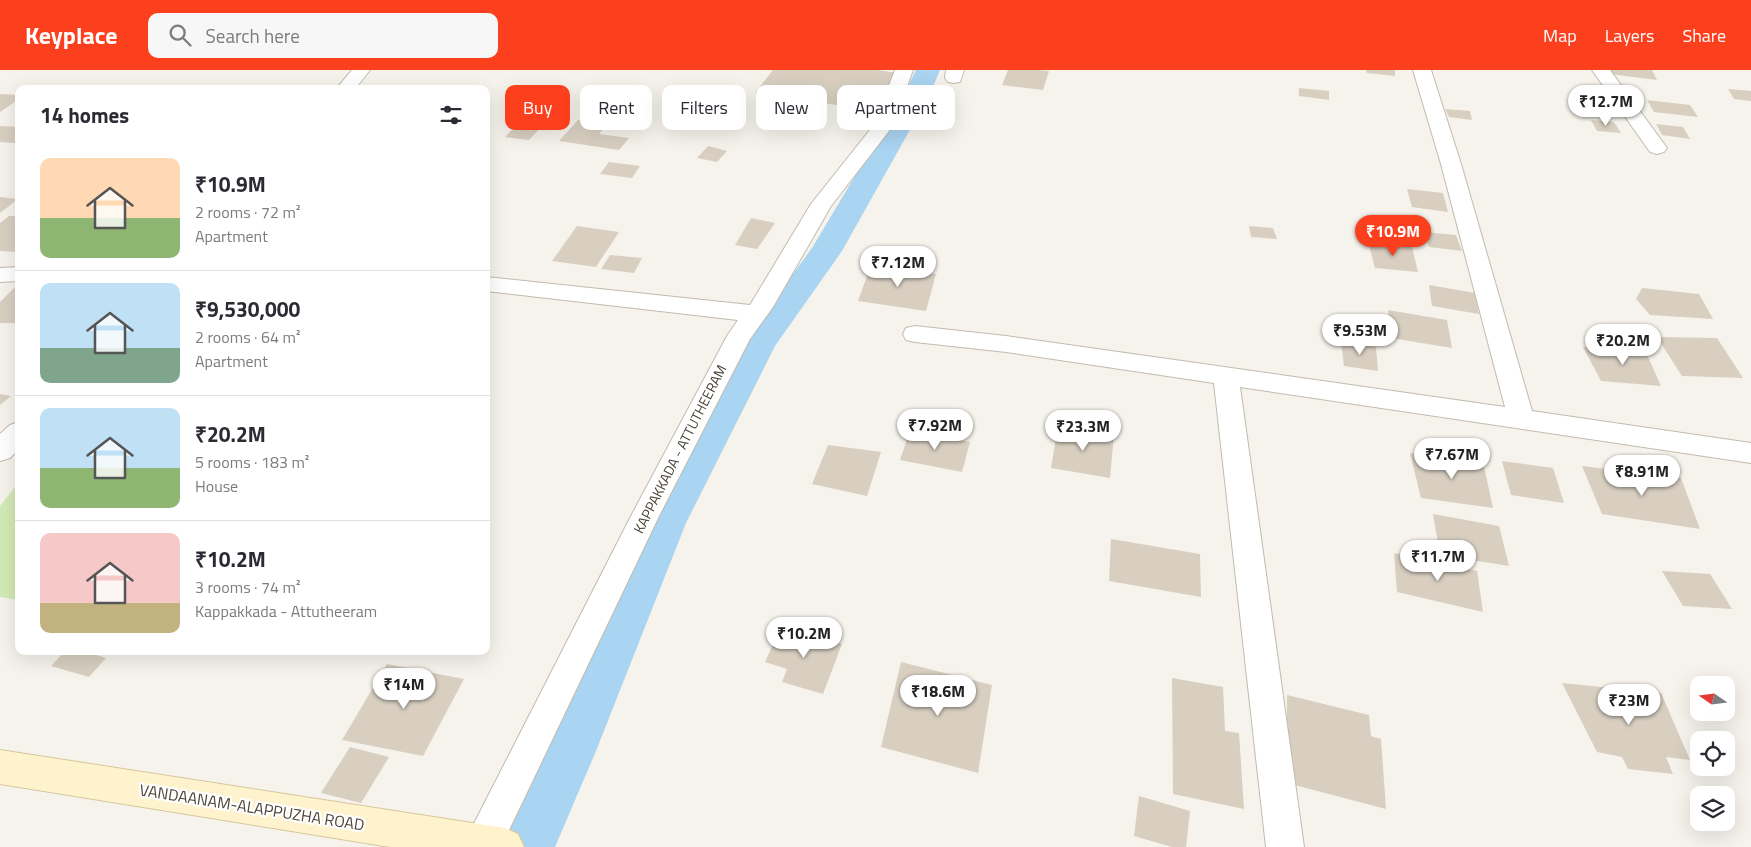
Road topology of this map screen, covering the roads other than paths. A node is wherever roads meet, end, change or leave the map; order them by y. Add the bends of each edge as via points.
1 (362, 70) edge
2 (904, 70) edge
3 (1422, 70) edge
4 (1601, 70) edge
5 (349, 85) edge
6 (1656, 148) dead end
7 (15, 274) edge
8 (0, 275) edge
9 (490, 284) edge
10 (756, 314) junction
11 (915, 334) dead end
12 (1226, 377) junction
13 (1522, 421) junction
14 (15, 436) edge
15 (0, 451) edge
16 (1751, 453) edge
17 (0, 767) edge
18 (492, 846) edge
19 (1285, 847) edge

1 - 5 street
2 - 10 street, KAPPAKKADA - ATTUTHEERAM via 882,127 822,204
3 - 13 street
4 - 6 street
7 - 8 street
9 - 10 street
10 - 18 street, KAPPAKKADA - ATTUTHEERAM via 739,336 645,516
11 - 12 street via 1006,344
12 - 13 street
12 - 19 street
13 - 16 street
14 - 15 street
17 - 18 main road, VANDAANAM-ALAPPUZHA ROAD

